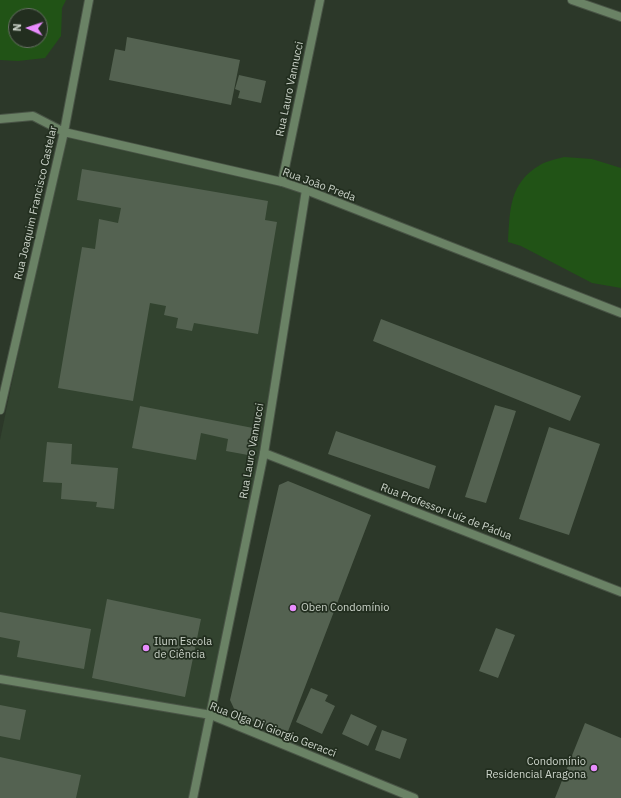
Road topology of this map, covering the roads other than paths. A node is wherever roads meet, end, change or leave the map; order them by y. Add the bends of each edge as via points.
1 (89, 0) edge
2 (320, 0) edge
3 (572, 0) edge
4 (621, 17) edge
5 (0, 119) edge
6 (64, 132) junction
7 (282, 182) junction
8 (306, 190) junction
9 (621, 313) edge
10 (2, 386) edge
11 (0, 410) edge
12 (264, 453) junction
13 (621, 592) edge
14 (0, 679) edge
15 (211, 715) junction
16 (193, 798) edge
17 (414, 798) edge

1 - 6 street, Rua Joaquim Francisco Castelar
2 - 7 street, Rua Lauro Vannucci
3 - 4 street
5 - 6 street, Rua João Preda via 33,116
6 - 7 street, Rua João Preda
6 - 10 street, Rua Joaquim Francisco Castelar
7 - 8 street, Rua João Preda
8 - 9 street, Rua João Preda
8 - 12 street, Rua Lauro Vannucci
10 - 11 street, Rua Joaquim Francisco Castelar
12 - 13 street, Rua Professor Luíz de Pádua
12 - 15 street, Rua Lauro Vannucci
14 - 15 street, Rua Olga Di Giorgio Geracci
15 - 16 street, Rua Lauro Vannucci
15 - 17 street, Rua Olga Di Giorgio Geracci

